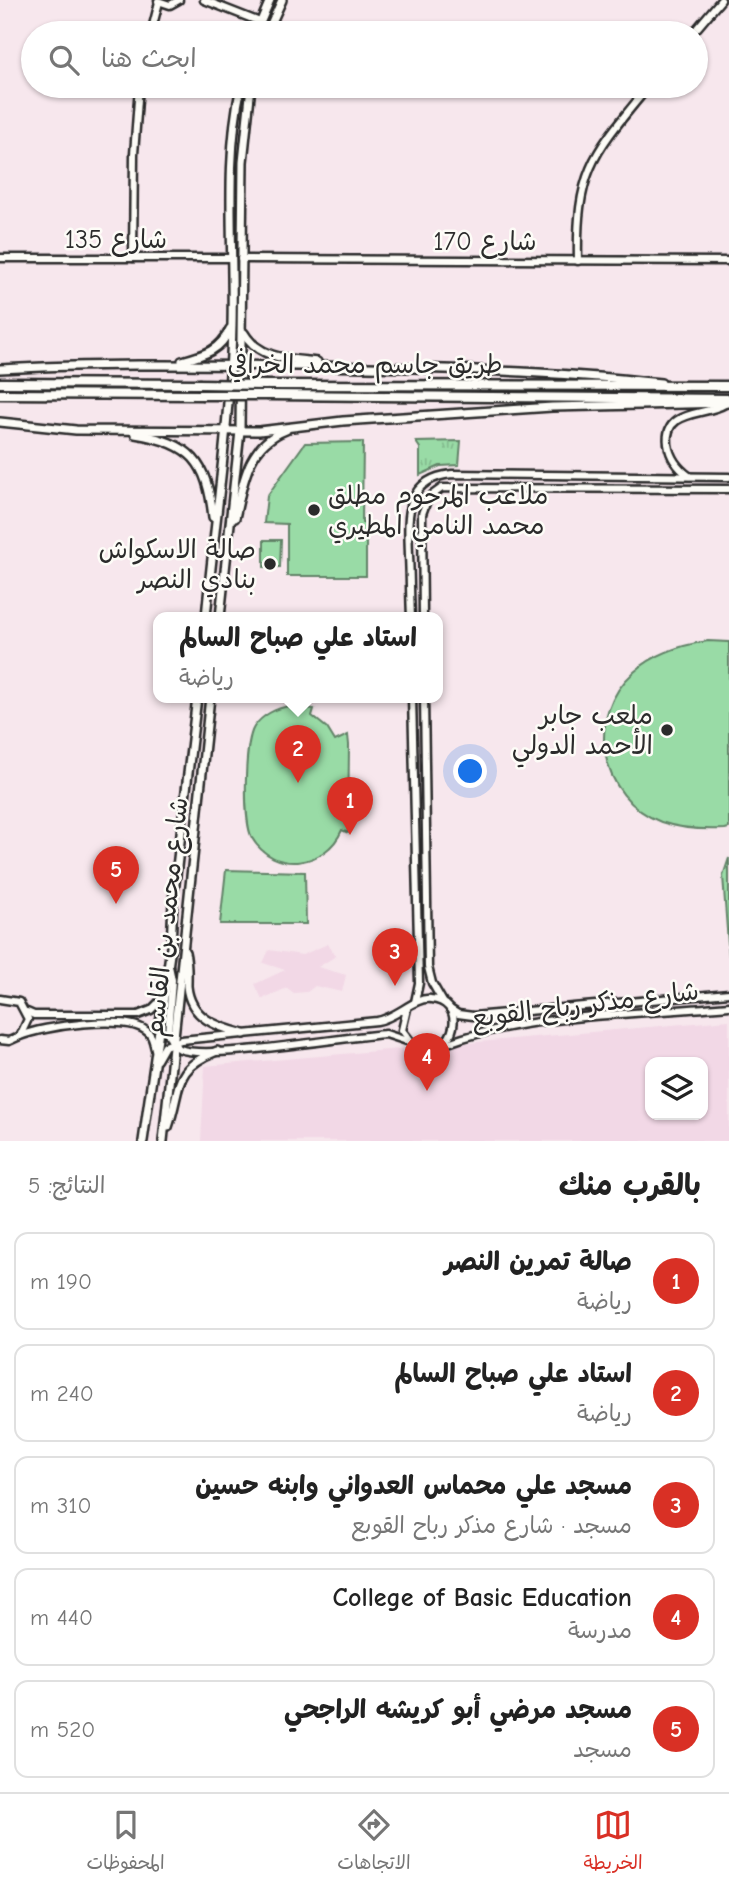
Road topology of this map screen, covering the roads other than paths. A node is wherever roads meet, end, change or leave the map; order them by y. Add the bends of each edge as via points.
1 (179, 0) edge
2 (204, 0) edge
3 (271, 0) edge
4 (282, 0) edge
5 (721, 0) edge
6 (158, 1) edge
7 (154, 21) edge
8 (257, 21) edge
9 (260, 21) edge
10 (272, 21) edge
11 (703, 21) edge
12 (138, 98) edge
13 (239, 98) edge
14 (249, 98) edge
15 (639, 98) edge
16 (0, 258) edge
17 (133, 258) junction
18 (237, 258) junction
19 (578, 261) junction
20 (729, 261) edge
21 (232, 325) junction
22 (243, 330) junction
23 (172, 364) junction
24 (231, 365) junction
25 (243, 365) junction
26 (348, 367) junction
27 (0, 369) edge
28 (0, 383) edge
29 (729, 386) edge
30 (697, 387) junction
31 (0, 394) edge
32 (728, 402) edge
33 (0, 422) edge
34 (300, 425) junction
35 (110, 430) junction
36 (227, 430) junction
37 (240, 431) junction
38 (620, 476) junction
39 (691, 477) junction
40 (729, 477) edge
41 (613, 487) junction
42 (626, 488) junction
43 (729, 489) edge
44 (215, 528) junction
45 (408, 528) junction
46 (227, 542) junction
47 (423, 581) junction
48 (207, 612) edge
49 (220, 612) edge
50 (411, 612) edge
51 (423, 612) edge
52 (196, 703) edge
53 (210, 703) edge
54 (412, 703) edge
55 (424, 703) edge
56 (425, 728) junction
57 (412, 729) junction
58 (183, 948) junction
59 (168, 965) junction
60 (729, 993) edge
61 (164, 997) junction
62 (0, 999) edge
63 (415, 1002) junction
64 (446, 1006) junction
65 (729, 1006) edge
66 (407, 1009) junction
67 (27, 1012) junction
68 (138, 1015) junction
69 (138, 1026) junction
70 (244, 1034) junction
71 (20, 1036) junction
72 (0, 1040) edge
73 (173, 1042) junction
74 (408, 1042) junction
75 (446, 1044) junction
76 (155, 1049) junction
77 (217, 1051) junction
78 (152, 1066) junction
79 (163, 1139) edge
80 (143, 1141) edge

1 - 6 street via 170,5
2 - 8 street
3 - 9 main road
4 - 10 main road
5 - 11 street
6 - 7 street
12 - 17 street
13 - 18 main road via 234,132
14 - 18 main road
15 - 19 street via 602,145 587,173 578,211
16 - 17 street, شارع 135
17 - 18 street, شارع 135
18 - 19 street, شارع 170
18 - 21 main road
18 - 22 main road
19 - 20 street, شارع 170
21 - 23 main road via 211,353
21 - 24 main road
22 - 25 main road
22 - 26 main road via 249,341 271,356
23 - 24 main road
23 - 27 main road
24 - 25 main road
24 - 36 main road
25 - 26 main road
25 - 37 main road
26 - 30 main road via 507,371
28 - 30 highway, طريق جاسم محمد الخرافي, bridge
29 - 30 highway, طريق جاسم محمد الخرافي
31 - 32 highway, طريق جاسم محمد الخرافي, bridge
32 - 34 main road via 586,405
32 - 39 street via 687,414 672,426 667,438 669,452
33 - 35 main road
34 - 37 main road
34 - 46 main road via 273,437 250,461
35 - 36 main road
35 - 44 main road via 155,437 187,452 210,487
36 - 37 main road
36 - 44 main road
37 - 46 main road
38 - 39 street
38 - 41 street
38 - 42 street
38 - 45 street via 437,477 414,496
39 - 40 street
41 - 42 street
41 - 47 street via 442,488 428,498 422,514
42 - 43 street
44 - 48 main road
45 - 47 street via 417,531
45 - 50 street
46 - 49 main road
47 - 51 street
52 - 59 main road, شارع محمد بن القاسم
53 - 58 main road, شارع محمد بن القاسم
54 - 57 street
55 - 56 street
56 - 57 street
56 - 64 street via 428,967
57 - 63 street via 419,984
58 - 70 main road via 188,993 195,1009 215,1026
58 - 73 main road, شارع محمد بن القاسم
59 - 61 main road, شارع محمد بن القاسم
59 - 73 street via 172,976 168,1033
60 - 64 street, شارع مذكر رباح القوبع via 473,1016
61 - 68 street
61 - 76 main road, شارع محمد بن القاسم
62 - 67 street via 13,999
63 - 64 street via 430,998
63 - 66 street
64 - 75 street via 454,1027
65 - 75 street, شارع مذكر رباح القوبع via 527,1025
66 - 70 street via 377,1021
66 - 74 street via 402,1030
67 - 68 street
67 - 71 street via 27,1026
68 - 69 street via 142,1020
69 - 71 street via 66,1025
69 - 76 street via 150,1034
70 - 73 street
71 - 72 street
73 - 77 street via 186,1051
73 - 78 street via 163,1048
73 - 79 main road, شارع محمد بن القاسم
74 - 75 street via 431,1051
74 - 77 street via 386,1034
76 - 78 main road, شارع محمد بن القاسم
77 - 79 main road via 196,1060 182,1075
78 - 80 main road, شارع محمد بن القاسم

